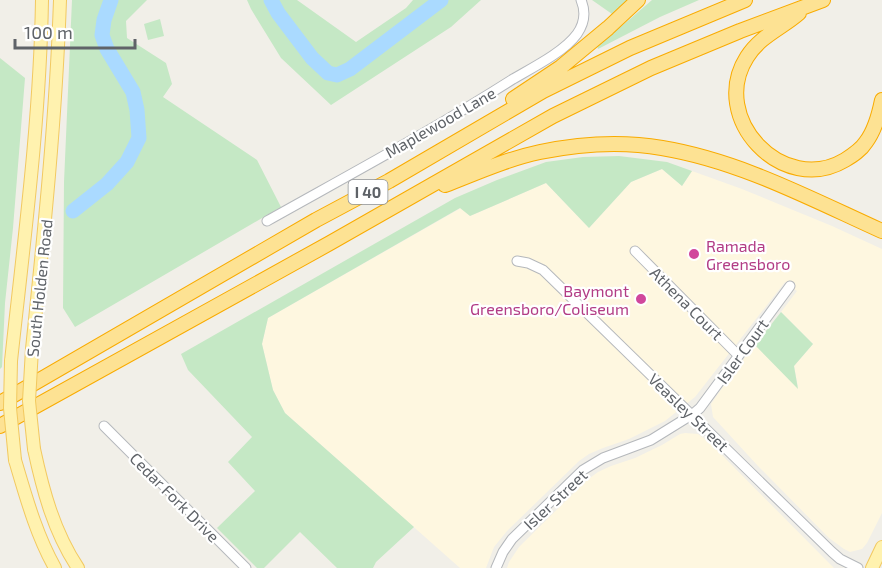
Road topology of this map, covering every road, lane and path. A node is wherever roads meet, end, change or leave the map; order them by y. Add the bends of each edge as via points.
1 (42, 0) edge
2 (60, 0) edge
3 (581, 0) edge
4 (638, 0) edge
5 (745, 0) edge
6 (817, 2) edge
7 (882, 100) edge
8 (389, 181) junction
9 (399, 204) junction
10 (267, 222) dead end
11 (882, 231) edge
12 (635, 251) dead end
13 (517, 261) dead end
14 (790, 286) dead end
15 (738, 355) junction
16 (0, 402) edge
17 (693, 414) junction
18 (0, 426) edge
19 (105, 426) dead end
20 (882, 547) edge
21 (55, 568) edge
22 (78, 568) edge
23 (246, 568) edge
24 (496, 568) edge
25 (858, 568) edge
26 (872, 568) edge

1 - 21 main road, South Holden Road, bridge via 10,408 15,460 38,534
2 - 22 main road, South Holden Road, bridge via 58,74 29,400 34,449 48,504
3 - 10 street, Maplewood Lane via 582,27 569,43 481,100
4 - 8 highway via 561,67
5 - 8 highway, I 40 via 673,29 543,91
6 - 7 highway via 769,33 744,63 737,82 738,109 752,140 788,165 826,168 865,145
6 - 9 highway, I 40 via 674,58 600,92
8 - 16 highway, I 40
9 - 11 highway via 538,153 600,144 630,145 661,148 729,165
9 - 18 highway, I 40
12 - 15 street, Athena Court
13 - 17 street, Veasley Street via 543,270
14 - 15 street, Isler Court
15 - 17 street, Isler Court
17 - 24 street, Isler Street via 651,440 584,470 513,539
17 - 25 street, Veasley Street via 832,552
19 - 23 street, Cedar Fork Drive
20 - 26 main road

